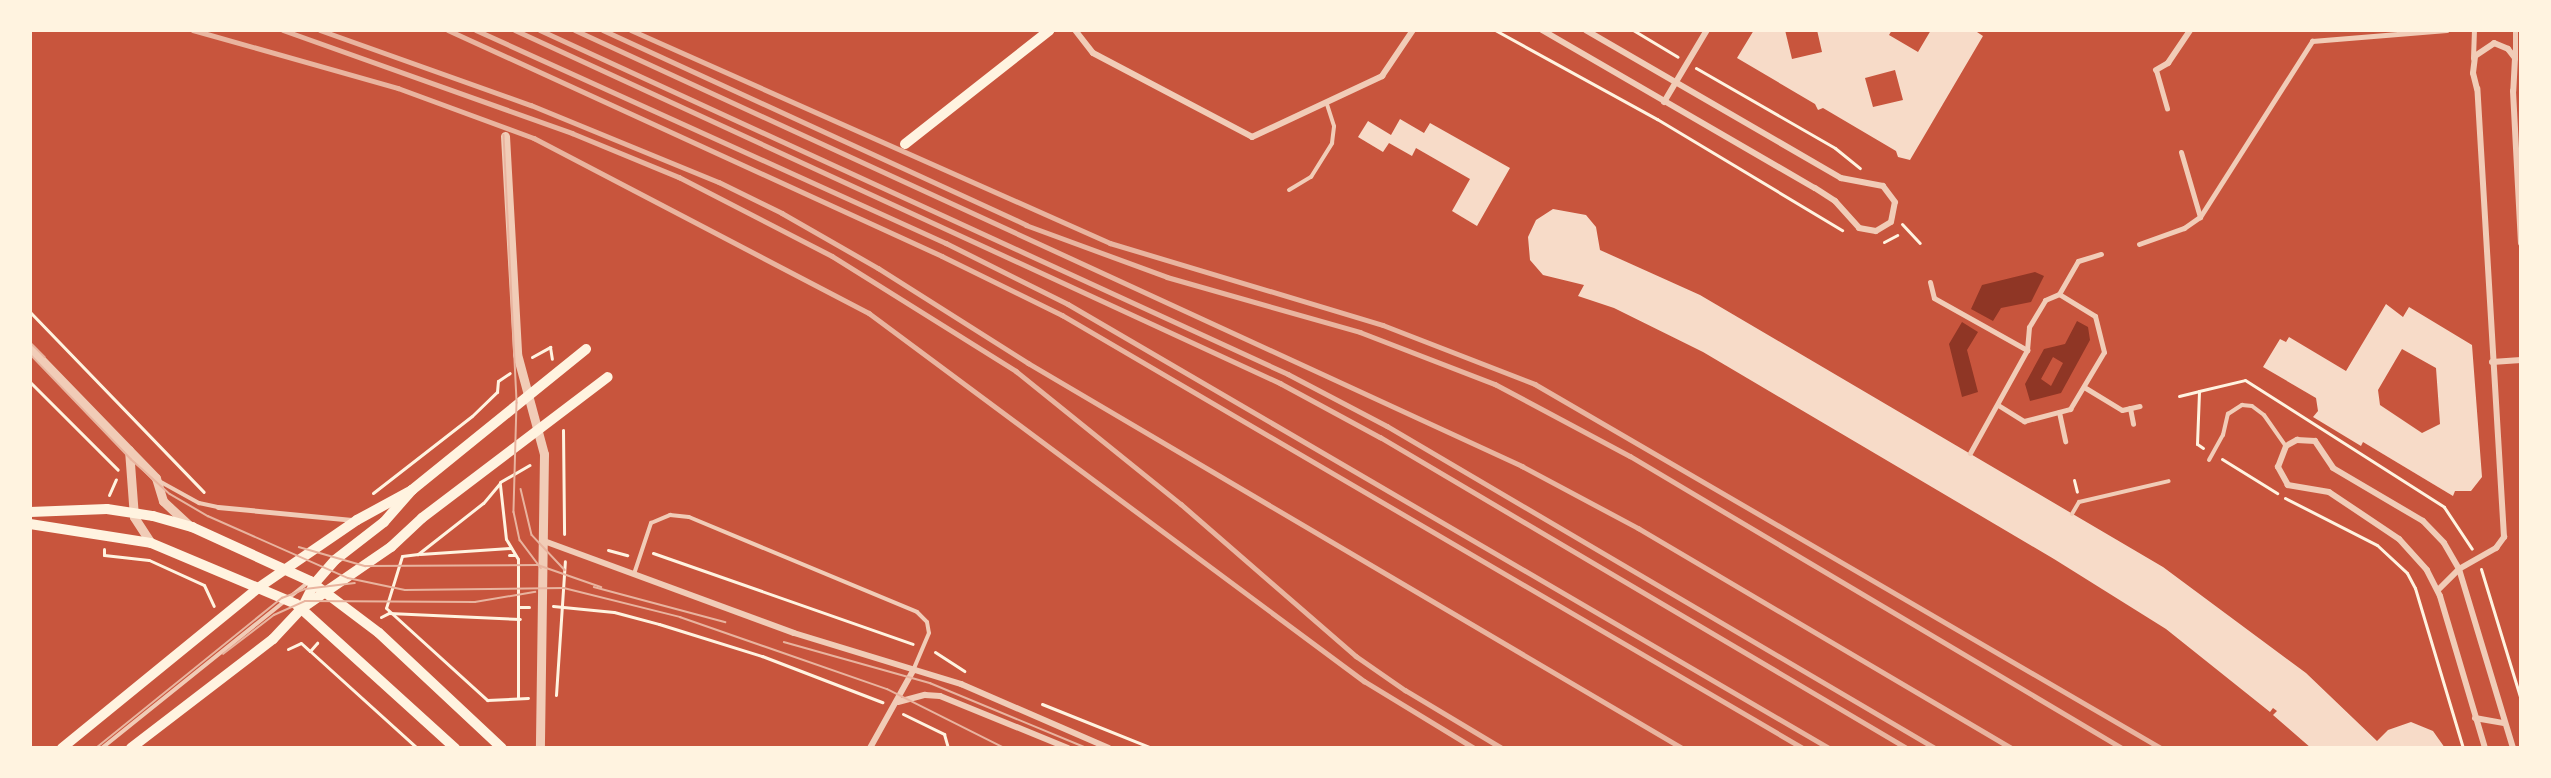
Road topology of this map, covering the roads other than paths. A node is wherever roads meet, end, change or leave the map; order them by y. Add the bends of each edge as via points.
1 (1050, 30) edge
2 (1075, 30) edge
3 (1413, 30) edge
4 (1542, 30) edge
5 (1586, 30) edge
6 (1707, 30) edge
7 (2190, 30) edge
8 (2447, 30) edge
9 (2474, 30) edge
10 (2515, 30) edge
11 (2515, 58) junction
12 (2474, 60) junction
13 (2156, 70) joint
14 (1676, 81) junction
15 (1326, 102) junction
16 (1664, 102) junction
17 (2167, 108) dead end
18 (505, 136) dead end
19 (905, 144) dead end
20 (2181, 152) dead end
21 (1289, 190) dead end
22 (2200, 217) junction
23 (2521, 243) edge
24 (2139, 244) dead end
25 (2101, 254) dead end
26 (1930, 282) dead end
27 (2059, 294) junction
28 (30, 348) edge
29 (586, 349) dead end
30 (2027, 350) junction
31 (2521, 360) edge
32 (2492, 362) junction
33 (608, 377) dead end
34 (2084, 387) junction
35 (528, 394) junction
36 (1998, 405) junction
37 (2140, 406) dead end
38 (2130, 408) junction
39 (2059, 412) junction
40 (2133, 424) dead end
41 (537, 429) junction
42 (2066, 441) dead end
43 (2286, 446) junction
44 (129, 450) junction
45 (1970, 453) dead end
46 (2209, 460) dead end
47 (156, 478) junction
48 (2169, 481) dead end
49 (412, 490) junction
50 (220, 507) joint
51 (30, 512) edge
52 (133, 512) junction
53 (2072, 513) dead end
54 (357, 520) junction
55 (30, 524) edge
56 (192, 527) junction
57 (544, 541) junction
58 (151, 543) junction
59 (2459, 569) junction
60 (286, 570) junction
61 (634, 575) junction
62 (312, 582) junction
63 (258, 588) junction
64 (2438, 590) junction
65 (328, 591) junction
66 (285, 599) junction
67 (302, 608) junction
68 (914, 669) junction
69 (898, 702) junction
70 (2475, 718) junction
71 (2503, 723) junction
72 (62, 748) edge
73 (102, 748) edge
74 (131, 748) edge
75 (455, 748) edge
76 (502, 748) edge
77 (540, 748) edge
78 (870, 748) edge
79 (1068, 748) edge
80 (1109, 748) edge
81 (2485, 748) edge
82 (2513, 748) edge

1 - 19 main road
2 - 15 street via 1093,53 1245,135 1260,136
3 - 15 street via 1382,76
4 - 16 street
5 - 14 street
6 - 14 street
7 - 13 street via 2173,57
8 - 22 street via 2312,41
9 - 12 street
10 - 11 street
11 - 12 street via 2508,49 2494,44 2480,50
11 - 23 street via 2513,91
12 - 32 street
13 - 17 street
14 - 16 street
14 - 16 street via 1841,178 1887,189 1895,202 1893,218 1880,230 1859,228 1835,201 1690,112
15 - 21 lane via 1334,126 1332,143 1311,177
18 - 35 street via 517,354
20 - 22 street
22 - 24 street via 2184,228
25 - 27 street via 2078,261
26 - 30 street via 1934,298
27 - 30 street via 2045,300 2029,327
27 - 34 street via 2095,316 2104,352
28 - 44 street
29 - 35 main road
30 - 36 street
31 - 32 street
32 - 59 street via 2504,537 2496,548
33 - 41 main road
34 - 38 street via 2122,410
34 - 39 street via 2070,410
35 - 41 street
35 - 49 main road
36 - 39 street via 2024,421
36 - 45 street
37 - 38 street
38 - 40 street
39 - 42 street
41 - 57 street via 544,454
41 - 65 main road via 422,518 391,547
43 - 46 lane via 2264,415 2252,406 2242,405 2228,414
43 - 59 street via 2307,439 2320,444 2340,473 2431,527
43 - 64 street via 2278,467 2288,485 2329,492 2382,527 2406,545
44 - 47 street
44 - 52 street via 134,476
47 - 50 lane via 199,503
47 - 56 street via 167,506
48 - 53 lane via 2079,502
49 - 54 main road
49 - 62 main road via 384,522
50 - 54 street
51 - 52 main road
52 - 56 main road
52 - 58 street via 137,526
54 - 60 main road
55 - 58 main road
56 - 60 main road
57 - 61 street
57 - 77 street
58 - 63 main road
59 - 64 street
59 - 71 street
60 - 62 main road
60 - 63 main road
61 - 68 street via 794,633
61 - 68 lane via 651,523 670,515 689,517 917,612 927,622 929,633
62 - 65 main road
62 - 66 lane
62 - 67 main road
63 - 66 main road
63 - 72 main road
64 - 70 street
65 - 67 main road
65 - 76 main road via 385,638
66 - 67 main road
66 - 73 lane
67 - 74 main road via 273,639
67 - 75 main road
68 - 69 street
68 - 80 street via 961,684
69 - 78 street
69 - 79 street via 925,694 940,696
70 - 71 street
70 - 81 street
71 - 82 street

